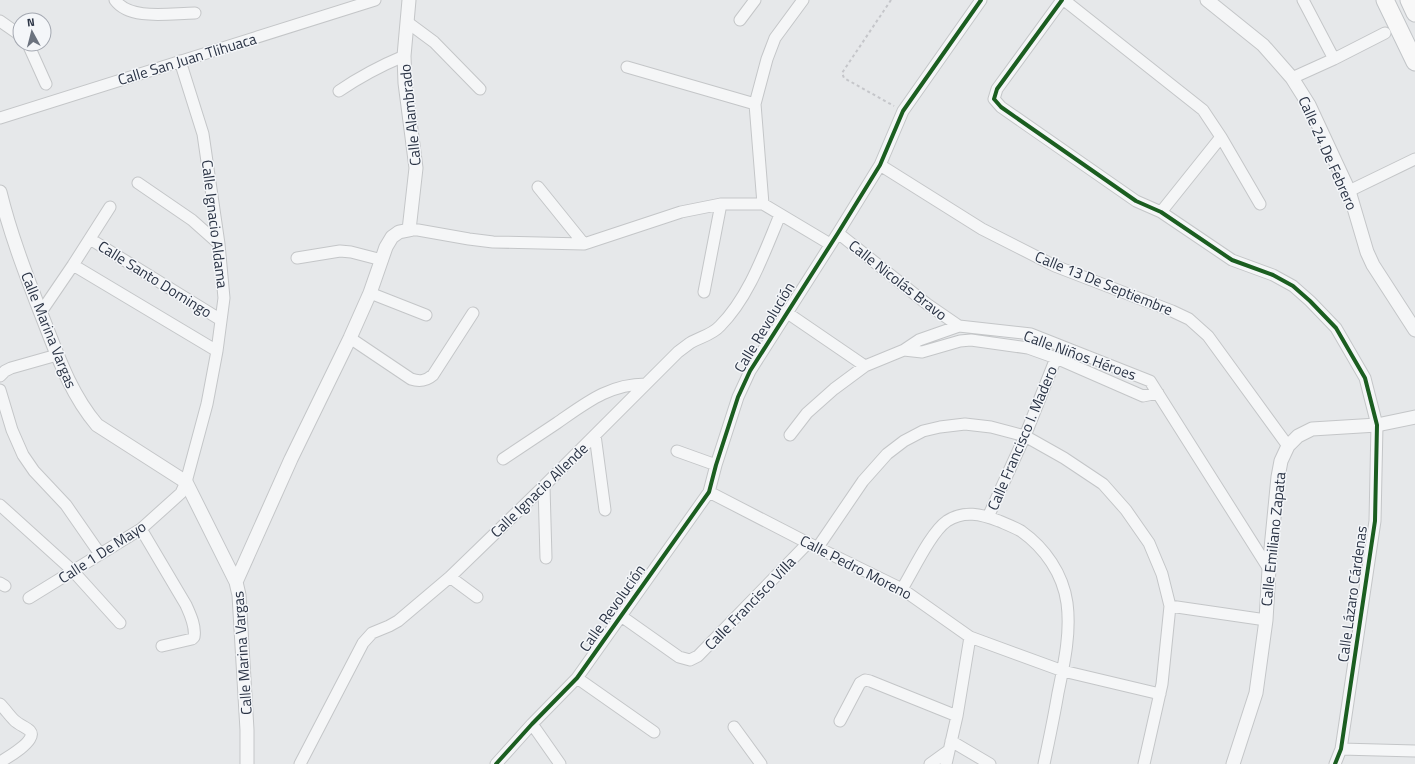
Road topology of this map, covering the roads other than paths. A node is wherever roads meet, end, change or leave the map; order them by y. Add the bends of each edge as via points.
1 (115, 0) edge
2 (375, 0) edge
3 (409, 0) edge
4 (755, 0) edge
5 (803, 0) edge
6 (981, 0) edge
7 (1062, 0) edge
8 (1207, 0) edge
9 (1303, 0) edge
10 (1385, 0) edge
11 (1408, 0) edge
12 (195, 13) dead end
13 (1415, 13) edge
14 (740, 20) dead end
15 (0, 21) edge
16 (406, 22) junction
17 (12, 29) edge
18 (1385, 33) dead end
19 (32, 52) edge
20 (404, 56) junction
21 (1334, 59) junction
22 (180, 61) junction
23 (1415, 62) edge
24 (627, 67) dead end
25 (1292, 78) junction
26 (46, 84) dead end
27 (480, 88) dead end
28 (339, 91) dead end
29 (755, 104) junction
30 (0, 118) edge
31 (1221, 137) junction
32 (1415, 159) edge
33 (880, 165) junction
34 (138, 183) dead end
35 (538, 187) dead end
36 (1349, 191) junction
37 (0, 192) edge
38 (721, 204) junction
39 (762, 204) junction
40 (1260, 204) dead end
41 (110, 207) dead end
42 (1161, 212) junction
43 (780, 215) junction
44 (409, 230) junction
45 (838, 233) junction
46 (90, 239) junction
47 (219, 244) junction
48 (584, 244) junction
49 (830, 244) junction
50 (297, 258) dead end
51 (382, 260) junction
52 (73, 265) junction
53 (704, 292) dead end
54 (370, 293) junction
55 (41, 312) junction
56 (786, 312) junction
57 (473, 313) dead end
58 (426, 315) dead end
59 (221, 320) junction
60 (959, 326) junction
61 (1415, 330) edge
62 (350, 338) junction
63 (904, 350) junction
64 (217, 351) junction
65 (57, 355) junction
66 (1056, 358) junction
67 (865, 366) junction
68 (0, 376) edge
69 (646, 384) junction
70 (0, 390) edge
71 (1158, 393) junction
72 (1415, 417) edge
73 (1377, 425) junction
74 (595, 435) junction
75 (790, 435) dead end
76 (1025, 436) junction
77 (1288, 446) junction
78 (677, 450) dead end
79 (503, 459) dead end
80 (716, 465) junction
81 (186, 482) junction
82 (544, 486) junction
83 (709, 492) junction
84 (0, 506) edge
85 (605, 510) dead end
86 (988, 517) junction
87 (141, 529) junction
88 (813, 545) junction
89 (100, 554) junction
90 (546, 558) dead end
91 (1269, 569) junction
92 (73, 571) junction
93 (450, 577) junction
94 (236, 582) junction
95 (902, 589) junction
96 (477, 597) dead end
97 (29, 598) dead end
98 (1170, 606) junction
99 (620, 616) junction
100 (1266, 620) junction
101 (120, 623) dead end
102 (970, 637) junction
103 (162, 646) dead end
104 (1063, 671) junction
105 (577, 678) junction
106 (1160, 694) junction
107 (0, 704) edge
108 (957, 716) junction
109 (840, 721) dead end
110 (532, 724) junction
111 (734, 726) dead end
112 (654, 732) dead end
113 (949, 746) junction
114 (1341, 749) junction
115 (1415, 751) edge
116 (0, 763) edge
117 (247, 764) edge
118 (300, 764) edge
119 (496, 764) edge
120 (560, 764) edge
121 (761, 764) edge
122 (930, 764) edge
123 (946, 764) edge
124 (990, 764) edge
125 (1044, 764) edge
126 (1144, 764) edge
127 (1233, 764) edge
128 (1335, 764) edge

1 - 12 street via 128,11 139,14
2 - 22 street, Calle San Juan Tlihuaca
3 - 16 street, Calle Alambrado
4 - 14 street
5 - 29 street via 775,38
6 - 33 street, Calle Revolución via 903,111
7 - 31 street via 1203,110
7 - 42 street via 997,89 994,99 1001,107 1136,201
8 - 25 street, Calle 24 De Febrero via 1263,45
9 - 21 street
10 - 23 main road
11 - 13 main road
15 - 17 street
16 - 20 street, Calle Alambrado
16 - 27 street via 434,42
18 - 21 street
19 - 26 street
20 - 28 street via 361,76
20 - 44 street, Calle Alambrado via 407,109 416,168
21 - 25 street
22 - 30 street, Calle San Juan Tlihuaca
22 - 47 street, Calle Ignacio Aldama via 202,134
24 - 29 street
25 - 36 street, Calle 24 De Febrero via 1309,105
29 - 39 street
31 - 40 street
31 - 42 street
32 - 36 street
33 - 45 street, Calle Revolución
33 - 77 street, Calle 13 De Septiembre via 982,229 1055,266 1189,319 1208,336
34 - 47 street via 192,220
35 - 48 street
36 - 61 street, Calle 24 De Febrero via 1373,265
37 - 55 street, Calle Marina Vargas via 5,215
38 - 39 street
38 - 48 street via 681,212
38 - 53 street
39 - 43 street, Calle Nicolás Bravo
41 - 46 street
42 - 73 street via 1232,260 1273,275 1293,286 1310,301 1336,328 1365,378
43 - 49 street, Calle Nicolás Bravo
43 - 69 street, Calle Ignacio Allende via 754,277 720,327 678,352
44 - 48 street via 493,242
44 - 51 street via 392,237
45 - 49 street, Calle Revolución
45 - 60 street, Calle Nicolás Bravo via 927,304
46 - 52 street
46 - 59 street, Calle Santo Domingo
47 - 59 street, Calle Ignacio Aldama via 224,298
49 - 56 street, Calle Revolución
50 - 51 street via 340,251
51 - 54 street
52 - 55 street
52 - 64 street
54 - 58 street
54 - 62 street
55 - 65 street, Calle Marina Vargas
56 - 67 street
56 - 80 street, Calle Revolución via 750,371 738,397
57 - 62 street via 433,375 422,381 411,379
59 - 64 street, Calle Ignacio Aldama
60 - 63 street, Calle Niños Héroes via 919,340
60 - 71 street, Calle Niños Héroes via 1031,334 1150,381
62 - 94 street via 291,459
63 - 66 street, Calle Niños Héroes via 922,352 952,342 971,340 1028,348
63 - 67 street, Calle Niños Héroes
64 - 81 street, Calle Ignacio Aldama via 207,404
65 - 68 street via 11,368
65 - 81 street, Calle Marina Vargas via 75,394 98,426
66 - 71 street, Calle Niños Héroes via 1143,396
66 - 76 street, Calle Francisco I. Madero
67 - 75 street, Calle Niños Héroes via 807,413
69 - 74 street, Calle Ignacio Allende
69 - 79 street via 616,388 595,397
70 - 89 street via 12,430 23,455 34,471 66,505
71 - 91 street, Calle Niños Héroes
72 - 73 street, Calle Emiliano Zapata
73 - 77 street, Calle Emiliano Zapata via 1312,429 1298,436
73 - 114 street, Calle Lázaro Cárdenas via 1375,521
74 - 82 street, Calle Ignacio Allende
74 - 85 street
76 - 86 street, Calle Francisco I. Madero
76 - 88 street, Calle Francisco Villa via 991,427 965,424 923,431 887,454
76 - 98 street, Calle Francisco Villa via 1103,484 1121,505 1149,543 1162,574
77 - 91 street, Calle Emiliano Zapata via 1281,461 1278,477
78 - 80 street
80 - 83 street, Calle Revolución
81 - 87 street, Calle 1 De Mayo via 181,493
81 - 94 street, Calle Marina Vargas
82 - 90 street
82 - 93 street, Calle Ignacio Allende
83 - 88 street, Calle Pedro Moreno
83 - 99 street, Calle Revolución
84 - 92 street
86 - 95 street via 968,513 957,516 940,527
86 - 104 street via 1020,531 1036,544 1050,559 1060,577 1067,603
87 - 89 street, Calle 1 De Mayo
87 - 103 street via 186,605 194,631 192,639
88 - 95 street, Calle Pedro Moreno
88 - 99 street, Calle Francisco Villa via 698,656 690,660 679,657
89 - 92 street, Calle 1 De Mayo
91 - 100 street, Calle Emiliano Zapata
92 - 97 street, Calle 1 De Mayo
92 - 101 street
93 - 96 street
93 - 118 street, Calle Ignacio Allende via 398,621 372,633 362,643
94 - 117 street, Calle Marina Vargas via 239,595
95 - 102 street, Calle Pedro Moreno
98 - 100 street
98 - 106 street, Calle Francisco Villa
99 - 105 street, Calle Revolución
100 - 127 street, Calle Emiliano Zapata via 1256,693
102 - 104 street, Calle Pedro Moreno
102 - 108 street
104 - 106 street, Calle Pedro Moreno
104 - 125 street
105 - 110 street, Calle Revolución
105 - 112 street
106 - 126 street, Calle Francisco Villa
107 - 116 street via 32,736 26,744
108 - 109 street via 865,680 860,683
108 - 113 street
110 - 119 street, Calle Revolución
110 - 120 street
111 - 121 street
113 - 122 street
113 - 123 street
113 - 124 street
114 - 115 street
114 - 128 street, Calle Lázaro Cárdenas

